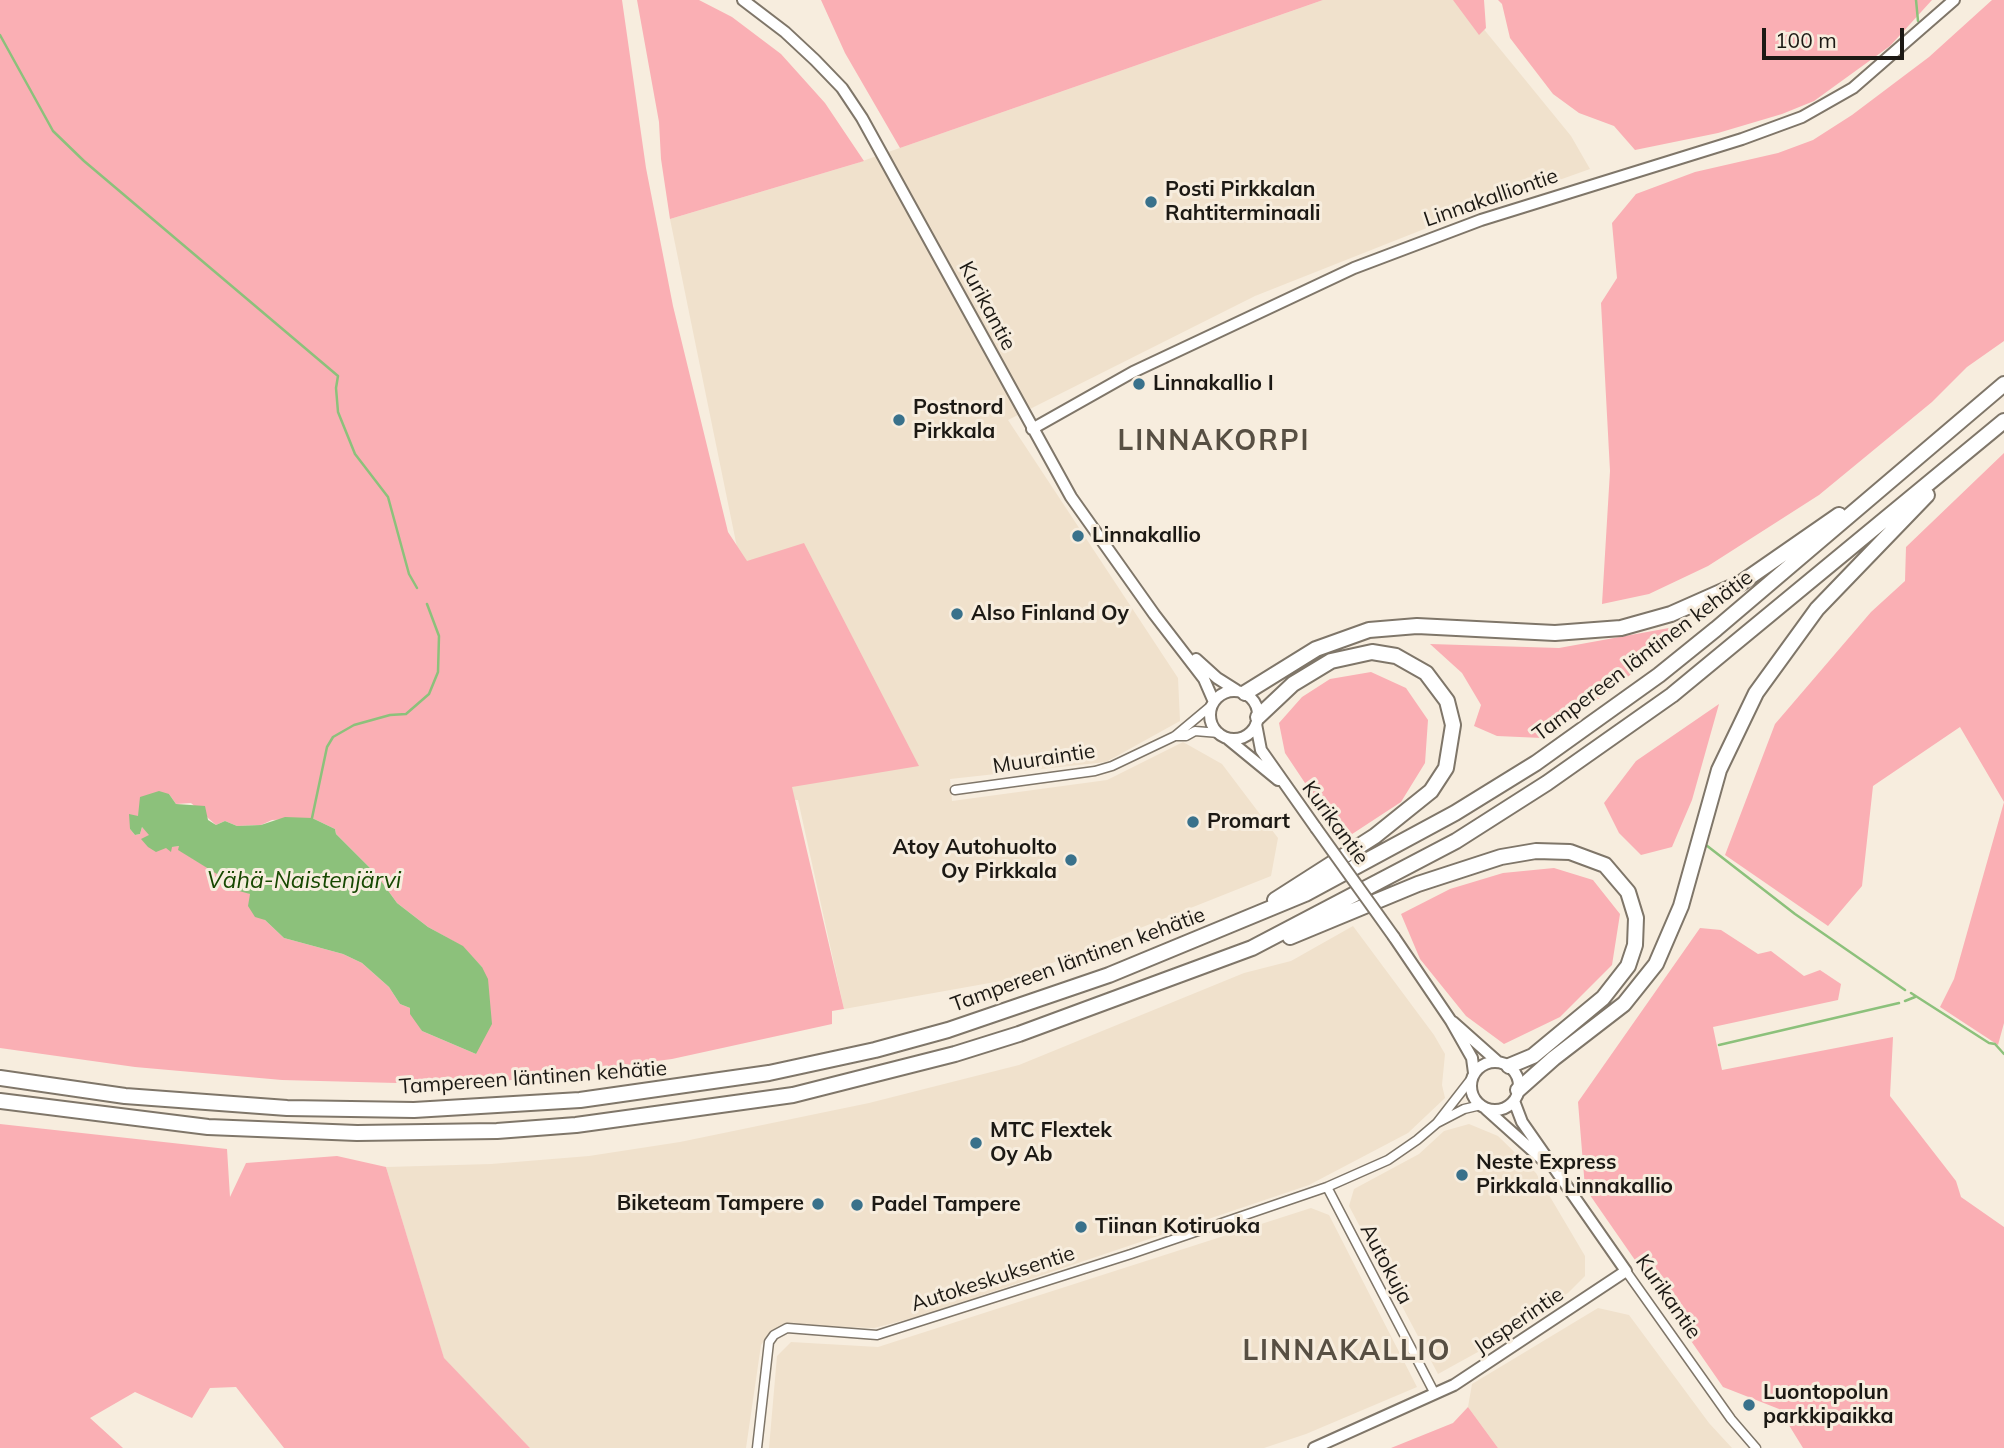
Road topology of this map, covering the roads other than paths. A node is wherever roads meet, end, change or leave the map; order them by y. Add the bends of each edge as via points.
1 (743, 0) edge
2 (1954, 0) edge
3 (2004, 384) edge
4 (2004, 421) edge
5 (1032, 429) junction
6 (1955, 463) junction
7 (1870, 496) junction
8 (1180, 646) junction
9 (1241, 692) junction
10 (1213, 704) junction
11 (1257, 721) junction
12 (1223, 735) junction
13 (1175, 736) junction
14 (1284, 785) junction
15 (955, 790) dead end
16 (1252, 917) junction
17 (1252, 948) junction
18 (1451, 1021) junction
19 (1504, 1064) junction
20 (1473, 1075) junction
21 (0, 1077) edge
22 (1516, 1095) junction
23 (0, 1101) edge
24 (1483, 1107) junction
25 (1437, 1123) junction
26 (1553, 1166) junction
27 (1327, 1188) junction
28 (1626, 1271) junction
29 (1435, 1394) junction
30 (757, 1448) edge
31 (1314, 1448) edge
32 (1756, 1448) edge

1 - 5 main road, Kurikantie via 785,32 842,88
2 - 5 main road, Linnakalliontie via 1853,88 1802,117 1481,220 1354,268 1133,372
3 - 7 highway, Tampereen läntinen kehätie
4 - 6 highway, Tampereen läntinen kehätie
5 - 8 main road, Kurikantie via 1092,529
6 - 17 highway, Tampereen läntinen kehätie via 1732,649 1614,738 1456,841
6 - 22 highway via 1817,609 1756,693 1719,770 1671,936 1645,980 1624,1004 1554,1058
7 - 9 highway via 1741,583 1671,614 1621,628 1555,633 1418,626 1369,630 1324,645
7 - 16 highway, Tampereen läntinen kehätie via 1770,586 1572,739 1381,855
8 - 9 main road, Kurikantie
8 - 10 main road, Kurikantie via 1210,688
9 - 10 main road via 1222,694
9 - 11 main road via 1256,705
10 - 12 main road via 1211,720
10 - 13 street, Muuraintie
11 - 12 main road via 1240,739
11 - 14 main road, Kurikantie via 1261,750
11 - 16 highway via 1293,684 1345,656 1372,652 1396,656 1426,673 1447,701 1453,725 1446,768 1425,797 1353,852
12 - 13 street, Muuraintie via 1195,731
12 - 14 main road, Kurikantie
13 - 15 street, Muuraintie via 1095,771
14 - 18 main road, Kurikantie, bridge
16 - 21 highway, Tampereen läntinen kehätie via 1109,975 948,1030 782,1070 682,1087 496,1106 358,1110 213,1105
17 - 19 highway via 1501,857 1552,851 1597,861 1615,874 1633,904 1637,930 1628,966 1602,998 1533,1056
17 - 23 highway, Tampereen läntinen kehätie via 1091,1009 942,1058 793,1095 614,1121 497,1131 287,1131 208,1127
18 - 19 main road, Kurikantie
18 - 20 main road, Kurikantie via 1472,1058
19 - 20 main road via 1485,1064
19 - 22 main road via 1517,1077
20 - 24 main road via 1472,1093
20 - 25 street, Autokeskuksentie
22 - 24 main road via 1500,1109
22 - 26 main road, Kurikantie via 1522,1122
24 - 25 street, Autokeskuksentie
24 - 26 main road, Kurikantie
25 - 27 street, Autokeskuksentie via 1388,1160
26 - 28 main road, Kurikantie
27 - 29 street, Autokuja
27 - 30 street, Autokeskuksentie via 877,1335 787,1328 769,1342
28 - 29 main road, Jasperintie via 1478,1371
28 - 32 street, Kurikantie
29 - 31 main road, Jasperintie

